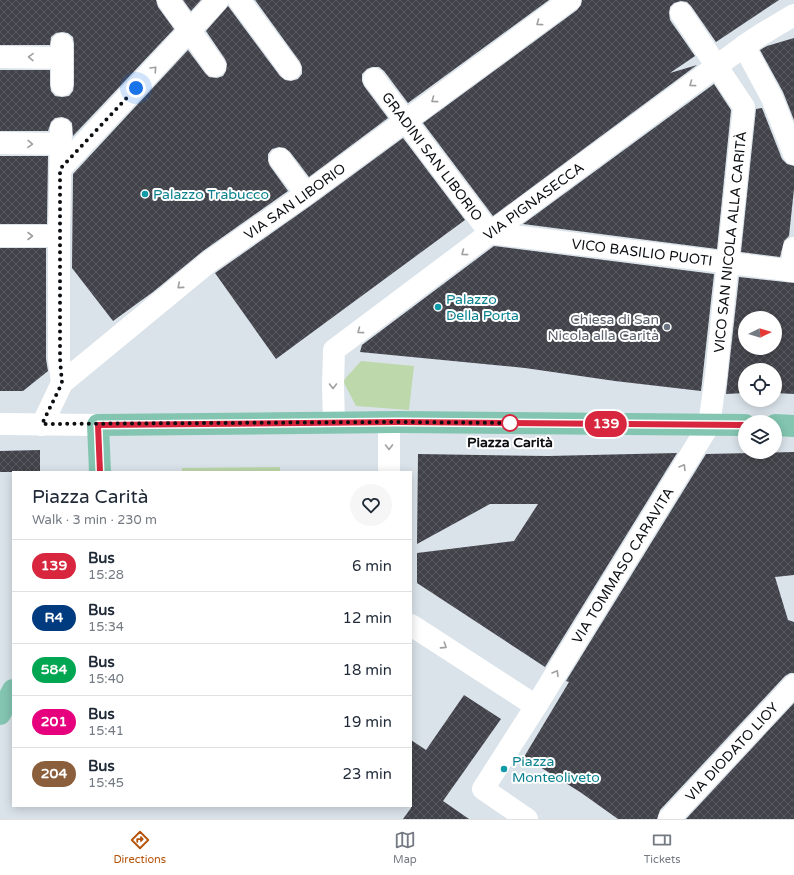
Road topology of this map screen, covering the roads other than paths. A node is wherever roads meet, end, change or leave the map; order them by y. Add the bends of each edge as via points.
1 (218, 0) edge
2 (239, 0) edge
3 (570, 0) edge
4 (171, 4) edge
5 (682, 13) dead end
6 (794, 16) edge
7 (190, 30) junction
8 (744, 46) junction
9 (0, 56) edge
10 (216, 66) dead end
11 (717, 66) junction
12 (290, 69) dead end
13 (374, 79) dead end
14 (62, 85) dead end
15 (405, 122) junction
16 (0, 144) edge
17 (793, 151) edge
18 (280, 159) dead end
19 (60, 169) junction
20 (306, 194) junction
21 (490, 233) junction
22 (0, 236) edge
23 (59, 236) junction
24 (794, 248) edge
25 (728, 264) junction
26 (793, 271) edge
27 (62, 383) junction
28 (334, 422) junction
29 (389, 422) junction
30 (0, 424) edge
31 (42, 424) junction
32 (98, 425) junction
33 (709, 425) junction
34 (738, 425) edge
35 (782, 425) edge
36 (794, 426) edge
37 (100, 471) edge
38 (389, 471) edge
39 (412, 626) edge
40 (794, 685) edge
41 (12, 692) edge
42 (536, 706) junction
43 (0, 714) edge
44 (527, 819) edge
45 (669, 819) edge

1 - 7 street
2 - 12 street
3 -> 15 street, VIA SAN LIBORIO
4 - 7 street
5 - 11 street, VICO SAN NICOLA ALLA CARITÀ
6 - 8 street, VIA PIGNASECCA
7 - 10 street
19 -> 7 street
8 - 11 street, VIA PIGNASECCA
8 - 17 street via 772,98
14 -> 9 street via 62,51
11 -> 21 street, VIA PIGNASECCA
11 - 25 street, VICO SAN NICOLA ALLA CARITÀ via 744,107
13 - 15 street, GRADINI SAN LIBORIO
15 - 20 street, VIA SAN LIBORIO
15 - 21 street, GRADINI SAN LIBORIO
16 -> 19 street via 61,137
18 - 20 street
19 - 23 street
20 -> 27 street, VIA SAN LIBORIO via 210,261
21 - 25 street, VICO BASILIO PUOTI
21 -> 28 street, VIA PIGNASECCA via 334,350
22 -> 23 street
23 - 27 street
24 - 26 street
25 - 26 street, VICO BASILIO PUOTI
25 - 33 street, VICO SAN NICOLA ALLA CARITÀ
27 - 31 street, VIA SAN LIBORIO
28 - 29 main road
28 - 32 main road
29 - 33 main road
29 -> 38 street
30 - 31 street
31 - 32 street
32 - 37 main road
33 - 34 main road
42 -> 33 street, VIA TOMMASO CARAVITA
35 - 36 main road
39 -> 42 street
40 - 45 street, VIA DIODATO LIOY
41 - 43 main road
42 - 44 street via 483,789

